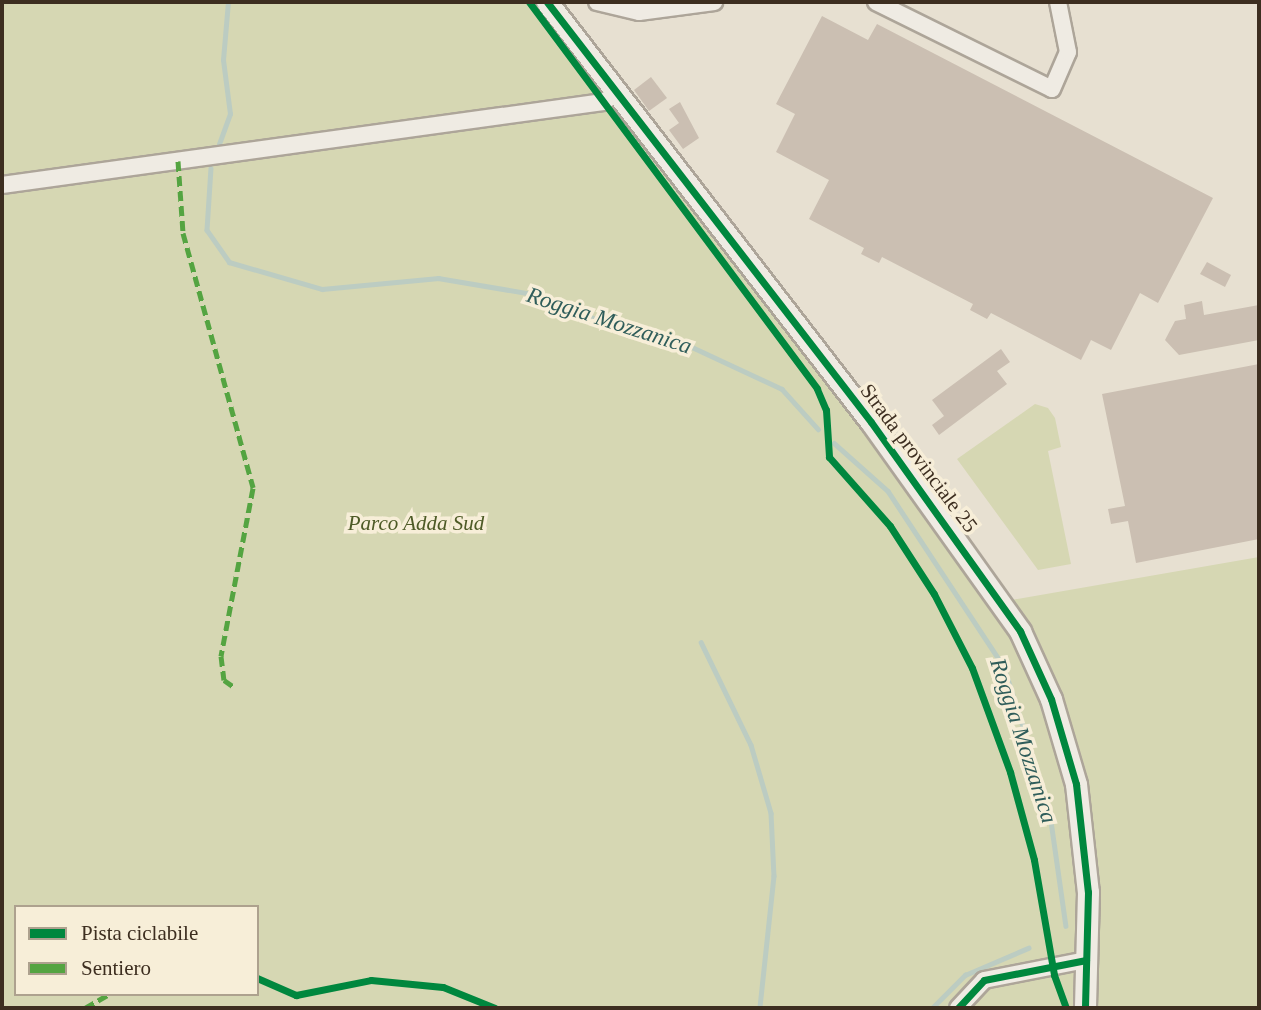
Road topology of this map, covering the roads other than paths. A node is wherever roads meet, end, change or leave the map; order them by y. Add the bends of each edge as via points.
1 (548, 2) edge
2 (597, 2) edge
3 (714, 2) edge
4 (876, 2) edge
5 (1058, 2) edge
6 (616, 94) junction
7 (2, 185) edge
8 (1086, 960) junction
9 (958, 1008) edge
10 (1085, 1008) edge

1 - 6 street, Strada provinciale 25
2 - 3 street via 639,12
4 - 5 street via 1052,89 1068,52
6 - 7 street via 603,102
6 - 8 street, Strada provinciale 25 via 871,422 994,588 1026,642 1051,699 1076,785 1088,892
8 - 9 street via 984,980
8 - 10 street, Strada provinciale 25

